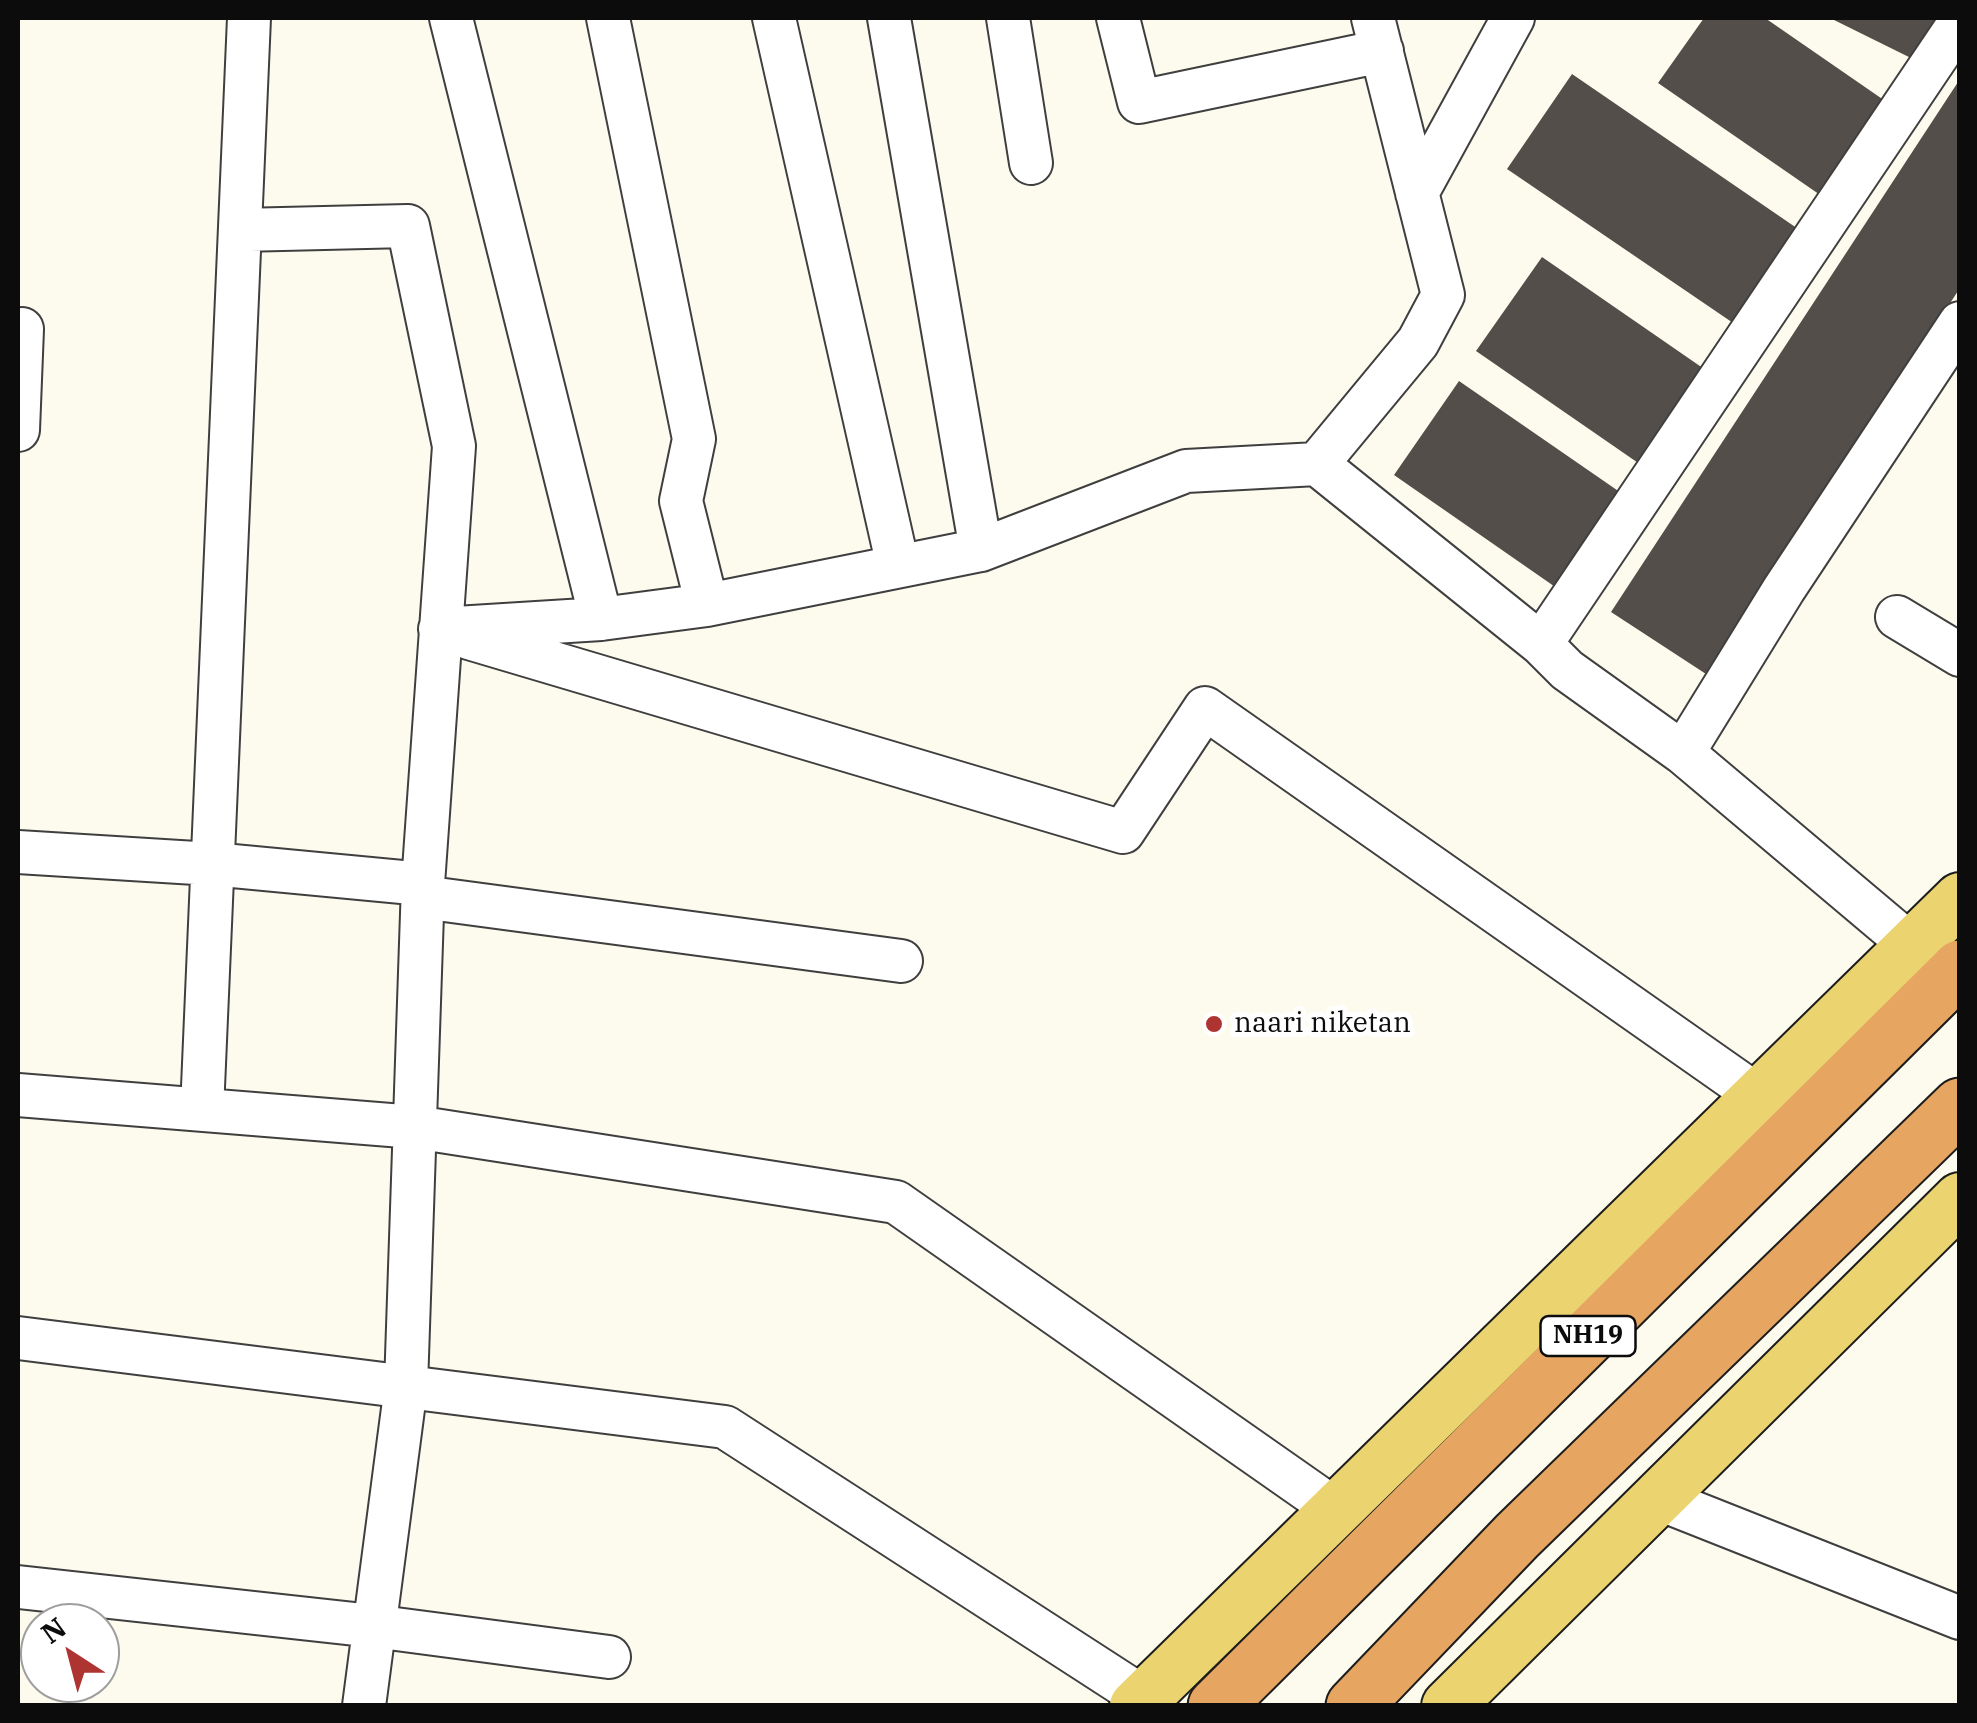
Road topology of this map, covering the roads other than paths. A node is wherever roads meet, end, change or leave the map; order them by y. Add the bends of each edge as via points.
1 (249, 18) edge
2 (451, 18) edge
3 (608, 18) edge
4 (774, 18) edge
5 (889, 18) edge
6 (1008, 18) edge
7 (1118, 18) edge
8 (1513, 18) edge
9 (1960, 30) edge
10 (1377, 34) edge
11 (1031, 163) dead end
12 (1417, 192) junction
13 (240, 230) junction
14 (1960, 323) edge
15 (18, 330) edge
16 (18, 430) edge
17 (1317, 464) junction
18 (981, 550) junction
19 (898, 566) junction
20 (706, 606) junction
21 (1897, 617) dead end
22 (601, 619) junction
23 (440, 629) junction
24 (1541, 644) junction
25 (1960, 655) edge
26 (1683, 753) junction
27 (18, 852) edge
28 (212, 864) junction
29 (422, 891) junction
30 (1960, 900) edge
31 (1936, 957) edge
32 (900, 961) dead end
33 (18, 1095) edge
34 (1758, 1096) junction
35 (1960, 1106) edge
36 (202, 1110) junction
37 (415, 1127) junction
38 (1960, 1198) edge
39 (18, 1338) edge
40 (406, 1386) junction
41 (1657, 1498) junction
42 (1336, 1510) junction
43 (18, 1587) edge
44 (1960, 1618) edge
45 (373, 1626) junction
46 (609, 1657) dead end
47 (1140, 1702) edge
48 (364, 1706) edge
49 (1216, 1706) edge
50 (1354, 1706) edge
51 (1448, 1706) edge

1 - 13 street
2 - 22 street
3 - 20 street via 694,439 682,501
4 - 19 street
5 - 18 street
6 - 11 street
7 - 10 street via 1139,102
8 - 12 street
9 - 24 street
10 - 12 street
12 - 17 street via 1443,295 1418,342
13 - 23 street via 408,226 454,446
13 - 28 street
14 - 26 street
15 - 16 street
17 - 18 street via 1186,471
17 - 24 street
18 - 19 street
19 - 20 street
20 - 22 street
21 - 25 street
22 - 23 street
23 - 29 street
23 - 34 street via 1123,832 1206,708
24 - 26 street
26 - 31 street
27 - 28 street
28 - 29 street
28 - 36 street
29 - 32 street
29 - 37 street
30 - 31 main road
31 - 34 main road
31 - 49 highway, NH19
33 - 36 street
34 - 42 main road
35 - 50 highway via 1517,1536
36 - 37 street
37 - 40 street
37 - 42 street via 896,1202
38 - 41 main road
39 - 40 street
40 - 45 street
40 - 47 street via 724,1426
41 - 44 street
41 - 51 main road
42 - 47 main road
43 - 45 street
45 - 46 street
45 - 48 street

